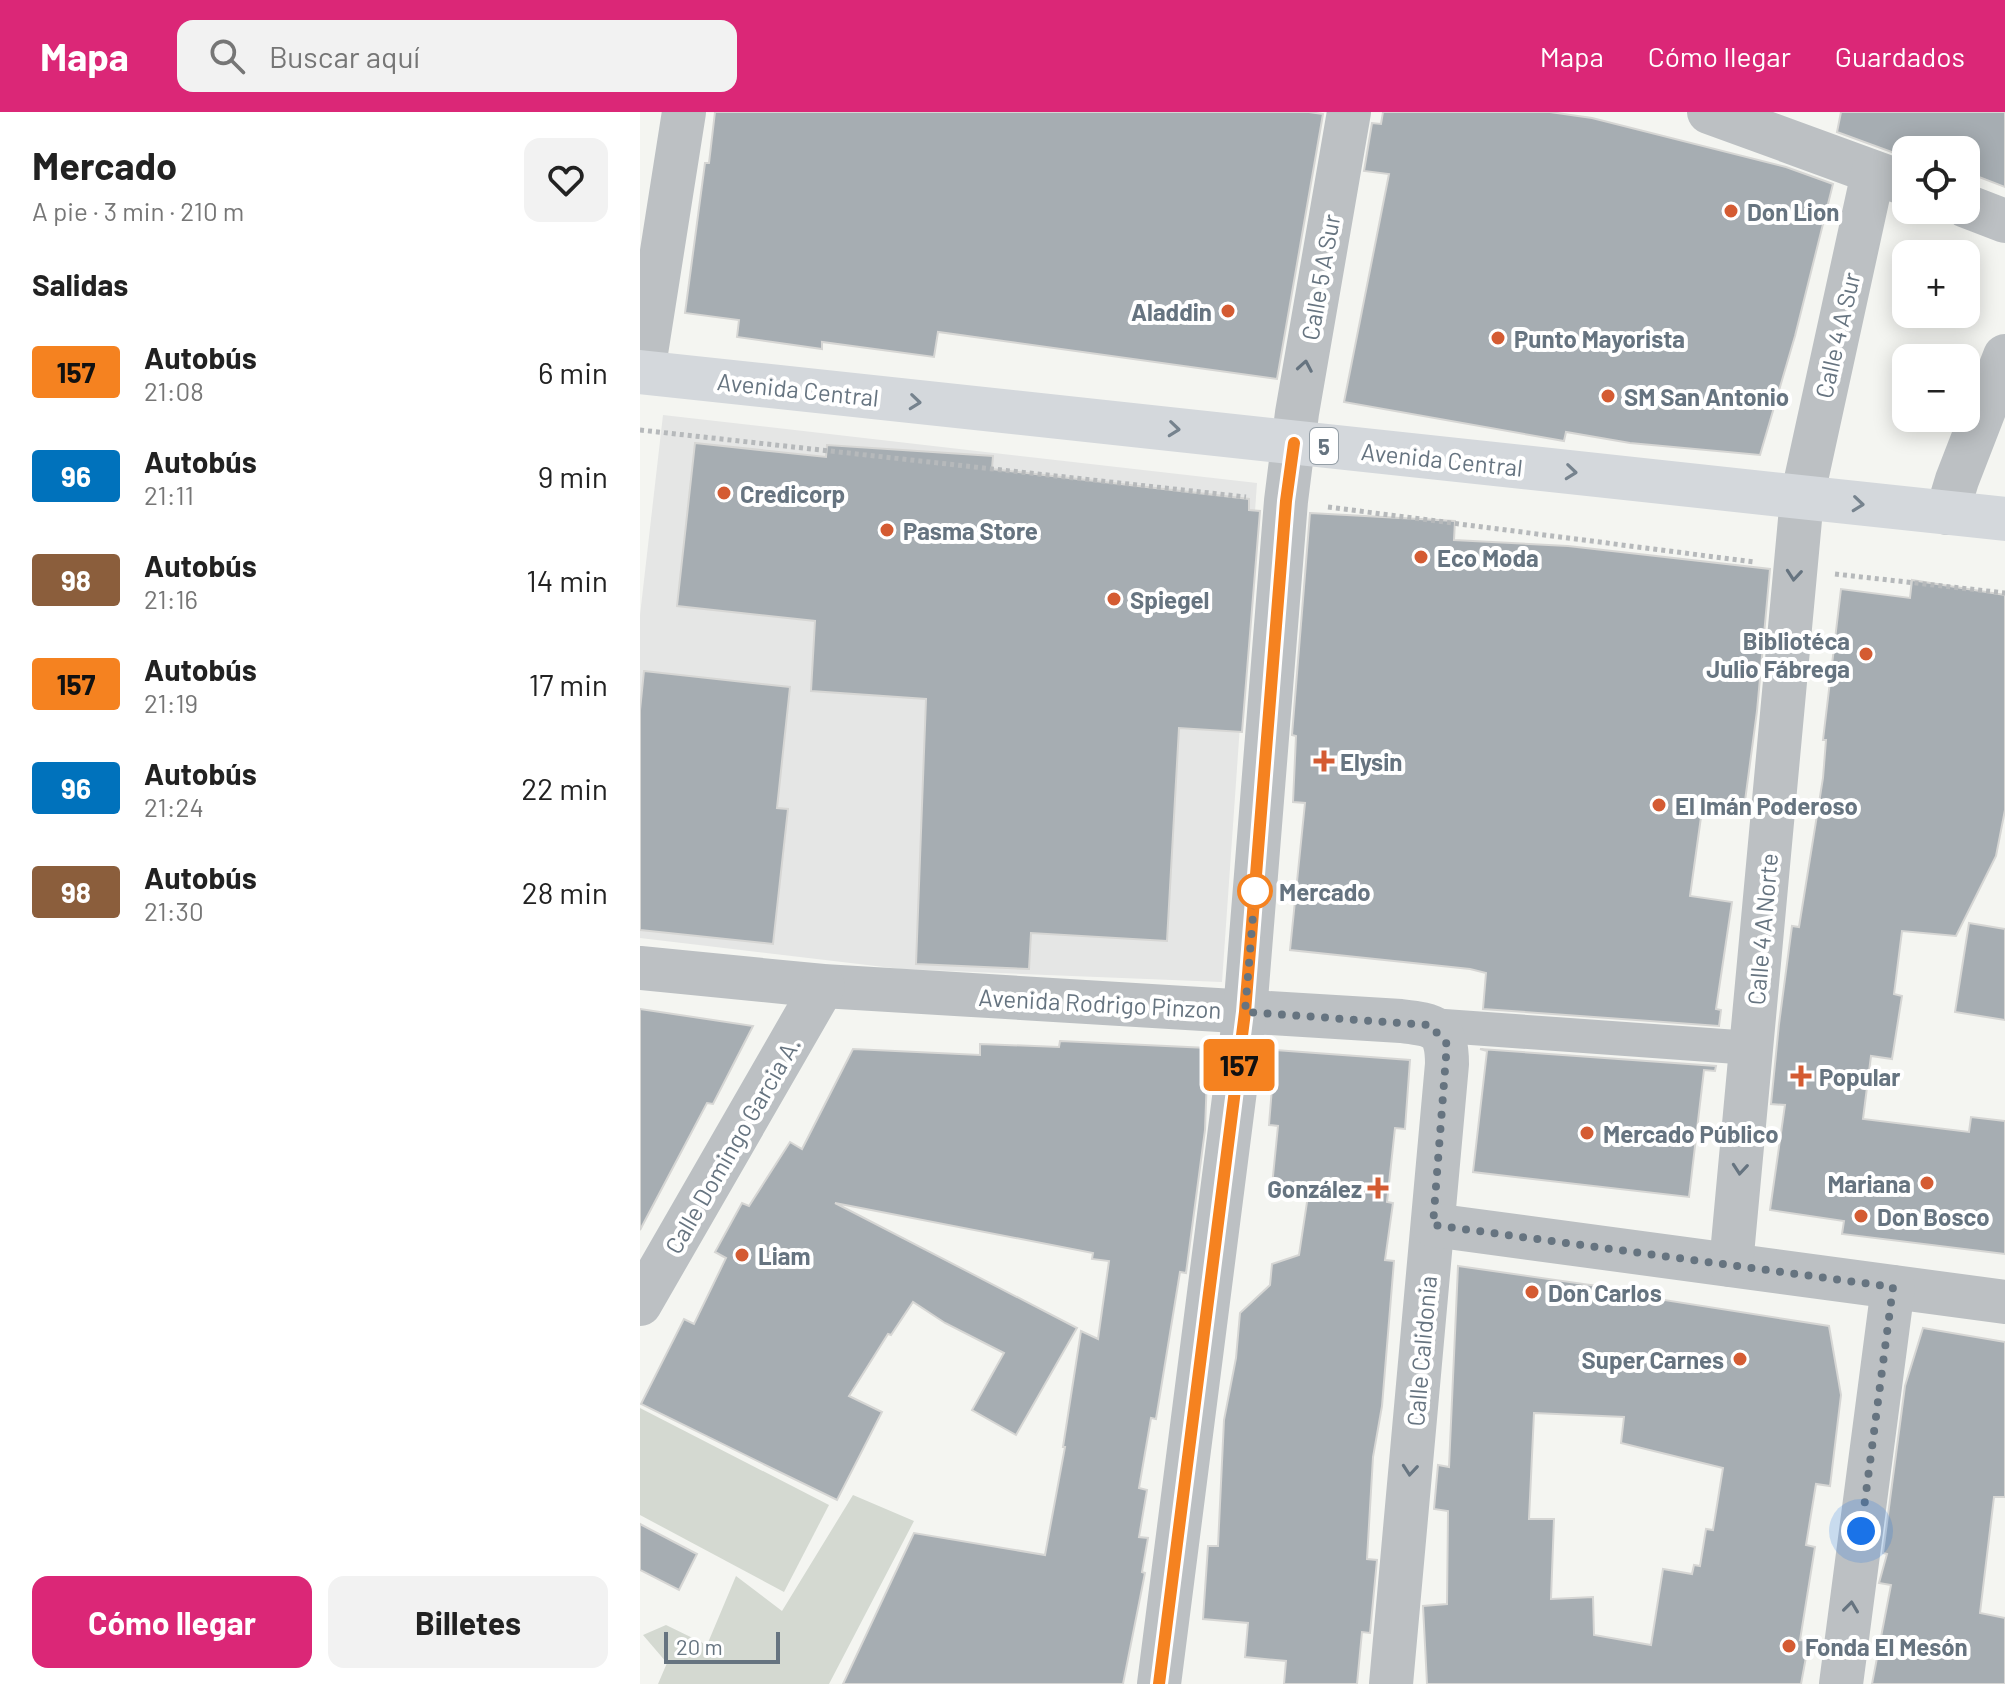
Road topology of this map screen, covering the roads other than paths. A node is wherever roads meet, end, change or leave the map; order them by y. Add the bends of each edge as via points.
1 (684, 112) edge
2 (1349, 112) edge
3 (1709, 112) edge
4 (1890, 178) edge
5 (1980, 211) edge
6 (2005, 221) edge
7 (2005, 356) edge
8 (641, 372) edge
9 (1294, 443) junction
10 (1802, 498) junction
11 (1947, 513) junction
12 (2005, 519) edge
13 (640, 968) edge
14 (823, 986) junction
15 (1245, 1012) junction
16 (1430, 1025) junction
17 (1751, 1048) junction
18 (1433, 1225) junction
19 (1731, 1265) junction
20 (1893, 1287) junction
21 (2005, 1302) edge
22 (640, 1304) edge
23 (1159, 1684) edge
24 (1391, 1684) edge
25 (1841, 1684) edge

1 - 8 street
9 -> 2 street, Calle 5 A Sur
3 - 4 street
4 - 10 street, Calle 4 A Sur
5 - 6 street
7 - 11 street
8 -> 9 main road, Avenida Central / 5
9 -> 10 main road, Avenida Central / 5
9 - 15 street, Calle 5 A Sur
10 -> 11 main road, Avenida Central / 5
10 -> 17 street, Calle 4 A Norte
11 - 12 main road, Avenida Central / 5
13 - 14 street, Avenida Rodrigo Pinzon
14 - 15 street, Avenida Rodrigo Pinzon
14 - 22 street, Calle Domingo Garcia A.
15 - 16 street, Avenida Rodrigo Pinzon
15 - 23 street, Calle 5 A Sur
16 - 17 street, Avenida Rodrigo Pinzon
16 - 18 street, Calle Calidonia via 1447,1044
17 -> 19 street, Calle 4 A Norte
18 - 19 street
18 -> 24 street, Calle Calidonia
19 - 20 street
20 - 21 street
25 -> 20 street

